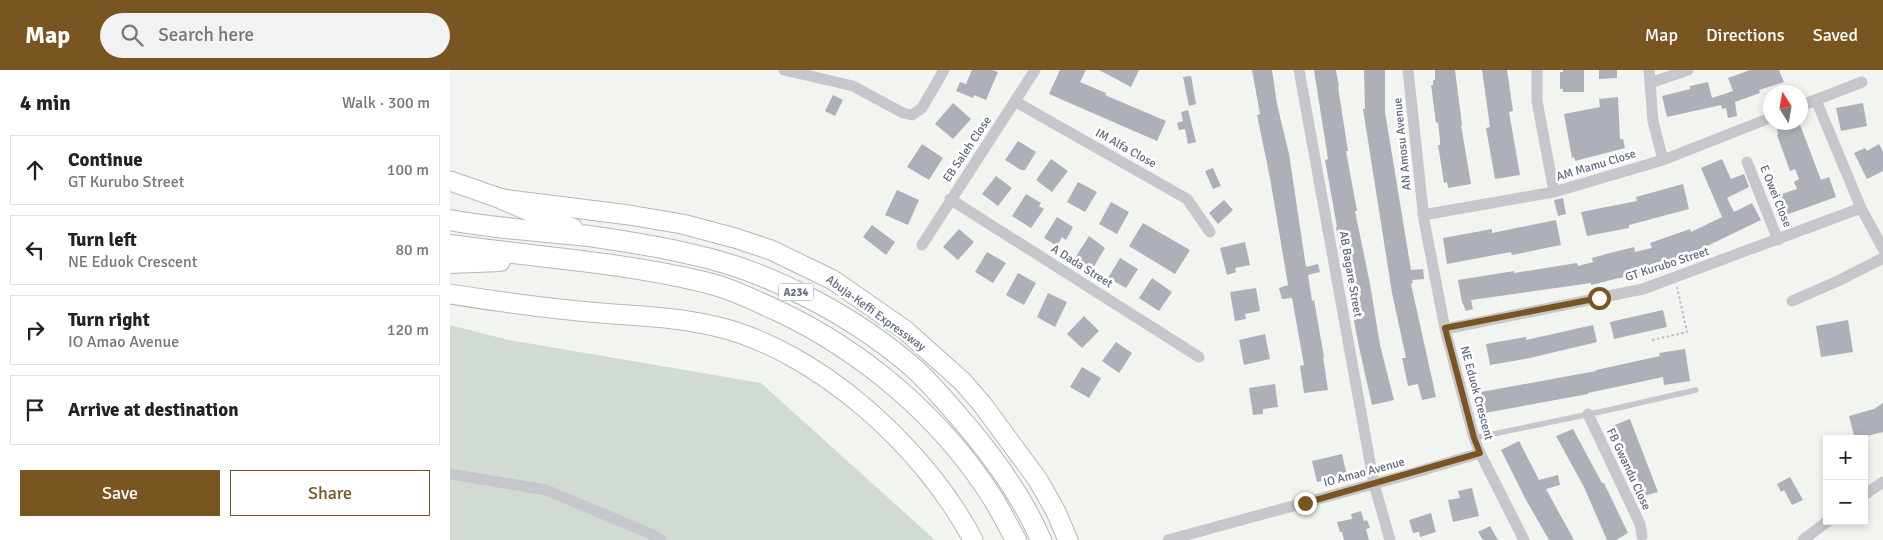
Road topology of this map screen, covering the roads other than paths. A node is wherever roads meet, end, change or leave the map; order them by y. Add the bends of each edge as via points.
1 (784, 70) edge
2 (944, 70) edge
3 (1036, 70) edge
4 (1299, 70) edge
5 (1408, 70) edge
6 (1537, 70) edge
7 (1649, 70) edge
8 (1688, 70) edge
9 (1862, 82) dead end
10 (1650, 84) junction
11 (1816, 100) junction
12 (1016, 102) junction
13 (1808, 103) edge
14 (1763, 121) edge
15 (1663, 160) junction
16 (1747, 162) dead end
17 (450, 181) edge
18 (1554, 192) junction
19 (502, 198) junction
20 (950, 199) junction
21 (1861, 208) junction
22 (1424, 215) junction
23 (450, 220) edge
24 (1210, 232) dead end
25 (590, 236) junction
26 (1778, 240) junction
27 (450, 245) edge
28 (922, 245) dead end
29 (1883, 249) edge
30 (1883, 258) edge
31 (556, 259) junction
32 (450, 263) edge
33 (450, 294) edge
34 (1792, 301) dead end
35 (1445, 328) junction
36 (1199, 357) dead end
37 (1696, 390) dead end
38 (1588, 414) junction
39 (1474, 438) junction
40 (1480, 453) junction
41 (450, 474) edge
42 (1883, 482) edge
43 (1374, 484) junction
44 (1868, 492) edge
45 (1823, 525) edge
46 (1642, 536) dead end
47 (660, 540) edge
48 (973, 540) edge
49 (1016, 540) edge
50 (1040, 540) edge
51 (1068, 540) edge
52 (1172, 540) edge
53 (1390, 540) edge
54 (1524, 540) edge
55 (1803, 540) edge

1 - 2 street via 853,86 912,115 922,108
3 - 12 street, EB Saleh Close
4 - 43 street, AB Bagare Street
5 - 22 street, AN Amosu Avenue
6 - 18 street via 1537,101
7 - 10 street
8 - 10 street
9 - 11 street
10 - 15 street via 1653,121
11 - 13 street
11 - 21 street
12 - 20 street, EB Saleh Close
12 - 24 street, IM Alfa Close via 1187,199
14 - 15 street, AM Mamu Close
15 - 18 street, AM Mamu Close
16 - 26 street, E Owei Close
17 - 19 highway, Abuja-Keffi Expressway
18 - 22 street, AM Mamu Close
19 - 25 highway
19 - 51 highway, Abuja-Keffi Expressway via 682,224 770,250 834,280 905,330 962,380 1038,480
20 - 28 street, EB Saleh Close
20 - 36 street, A Dada Street
21 - 26 street, GT Kurubo Street
21 - 29 street
22 - 35 street, NE Eduok Crescent
23 - 25 highway, Abuja-Keffi Expressway / A234
25 - 50 highway, Abuja-Keffi Expressway / A234 via 729,263 781,283 883,343 917,371 987,450 1012,486
26 - 35 street, GT Kurubo Street via 1643,289
27 - 31 highway, A234
30 - 34 street
31 - 32 highway
31 - 49 highway, A234 via 626,267 706,282 751,298 806,324 861,359 903,394 949,441 993,498
33 - 48 highway via 697,322 737,332 766,344 849,394 865,408 930,473
35 - 39 street, NE Eduok Crescent
37 - 38 lane
38 - 39 lane
38 - 46 street, FB Gwandu Close via 1640,524
39 - 40 street, NE Eduok Crescent
40 - 43 street, IO Amao Avenue
40 - 54 street, NE Eduok Crescent
41 - 47 street via 546,490
42 - 44 street
43 - 52 street, IO Amao Avenue
43 - 53 street, AB Bagare Street
45 - 55 street

